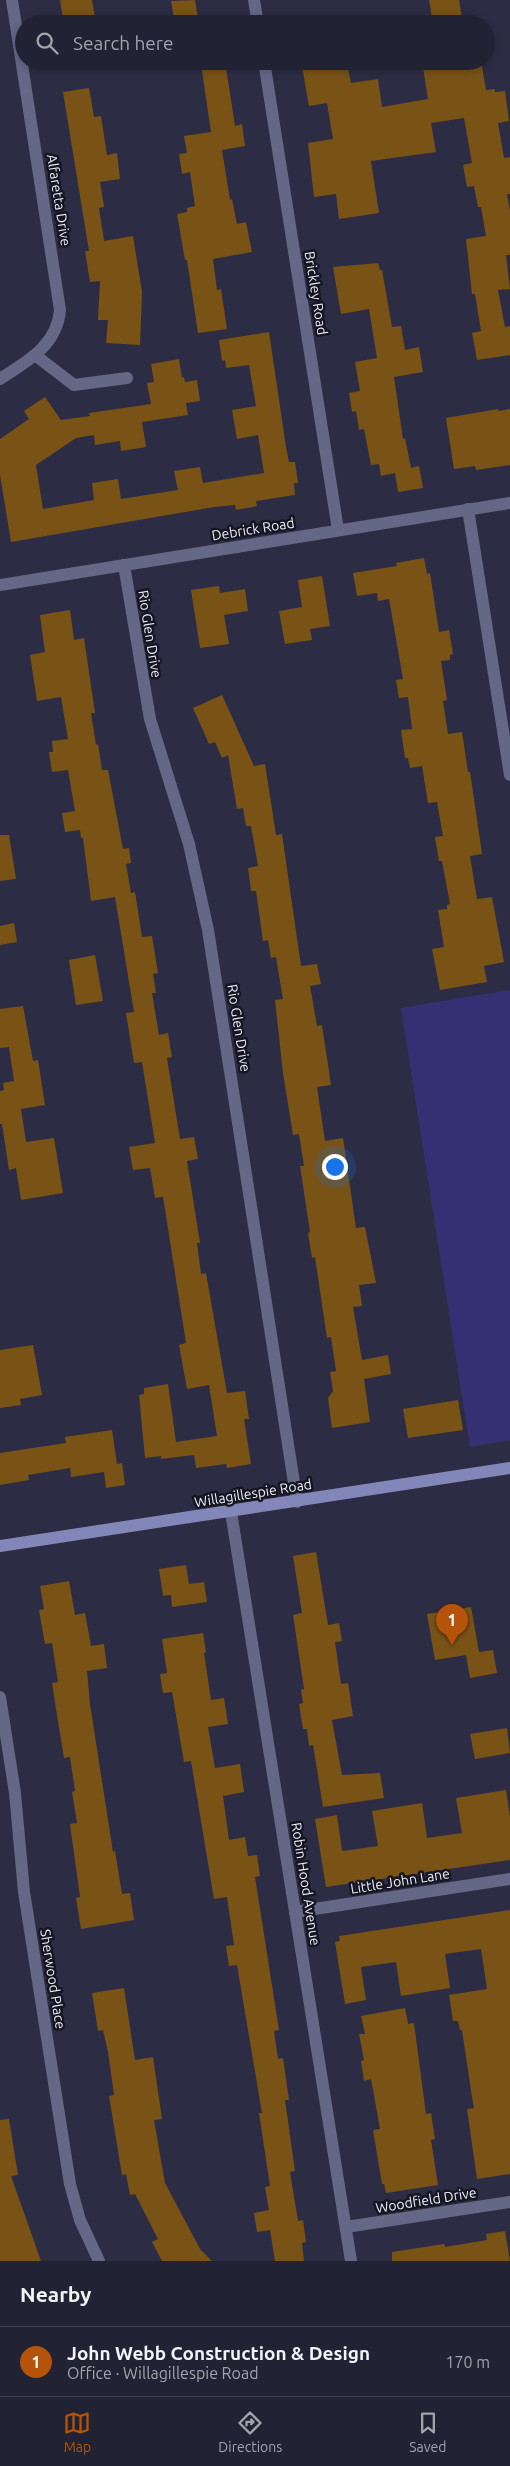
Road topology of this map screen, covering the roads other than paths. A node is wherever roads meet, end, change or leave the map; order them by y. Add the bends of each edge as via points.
1 (12, 0) edge
2 (254, 0) edge
3 (256, 15) edge
4 (15, 19) edge
5 (23, 70) edge
6 (265, 70) edge
7 (36, 355) junction
8 (128, 378) dead end
9 (0, 379) edge
10 (510, 503) edge
11 (468, 509) junction
12 (338, 530) junction
13 (124, 565) junction
14 (0, 585) edge
15 (505, 710) edge
16 (510, 775) edge
17 (510, 1468) edge
18 (297, 1502) junction
19 (231, 1512) junction
20 (0, 1546) edge
21 (0, 1697) edge
22 (510, 1879) edge
23 (295, 1912) junction
24 (510, 2202) edge
25 (346, 2227) junction
26 (99, 2261) edge
27 (352, 2261) edge

1 - 4 street, Alfaretta Drive
2 - 3 street
5 - 7 street, Alfaretta Drive via 60,310 55,332
6 - 12 street, Brickley Road
7 - 8 street via 74,385
7 - 9 street, Alfaretta Drive
10 - 11 street, Debrick Road
11 - 12 street, Debrick Road
11 - 15 street
12 - 13 street, Debrick Road
13 - 14 street, Debrick Road
13 - 18 street, Rio Glen Drive via 150,719 189,844 206,919
15 - 16 street
17 - 18 main road, Willagillespie Road
18 - 19 main road, Willagillespie Road
19 - 20 main road, Willagillespie Road
19 - 23 street, Robin Hood Avenue
21 - 26 street, Sherwood Place via 15,1793 24,1892 70,2184 80,2220
22 - 23 street, Little John Lane
23 - 25 street, Robin Hood Avenue
24 - 25 street, Woodfield Drive
25 - 27 street, Robin Hood Avenue

